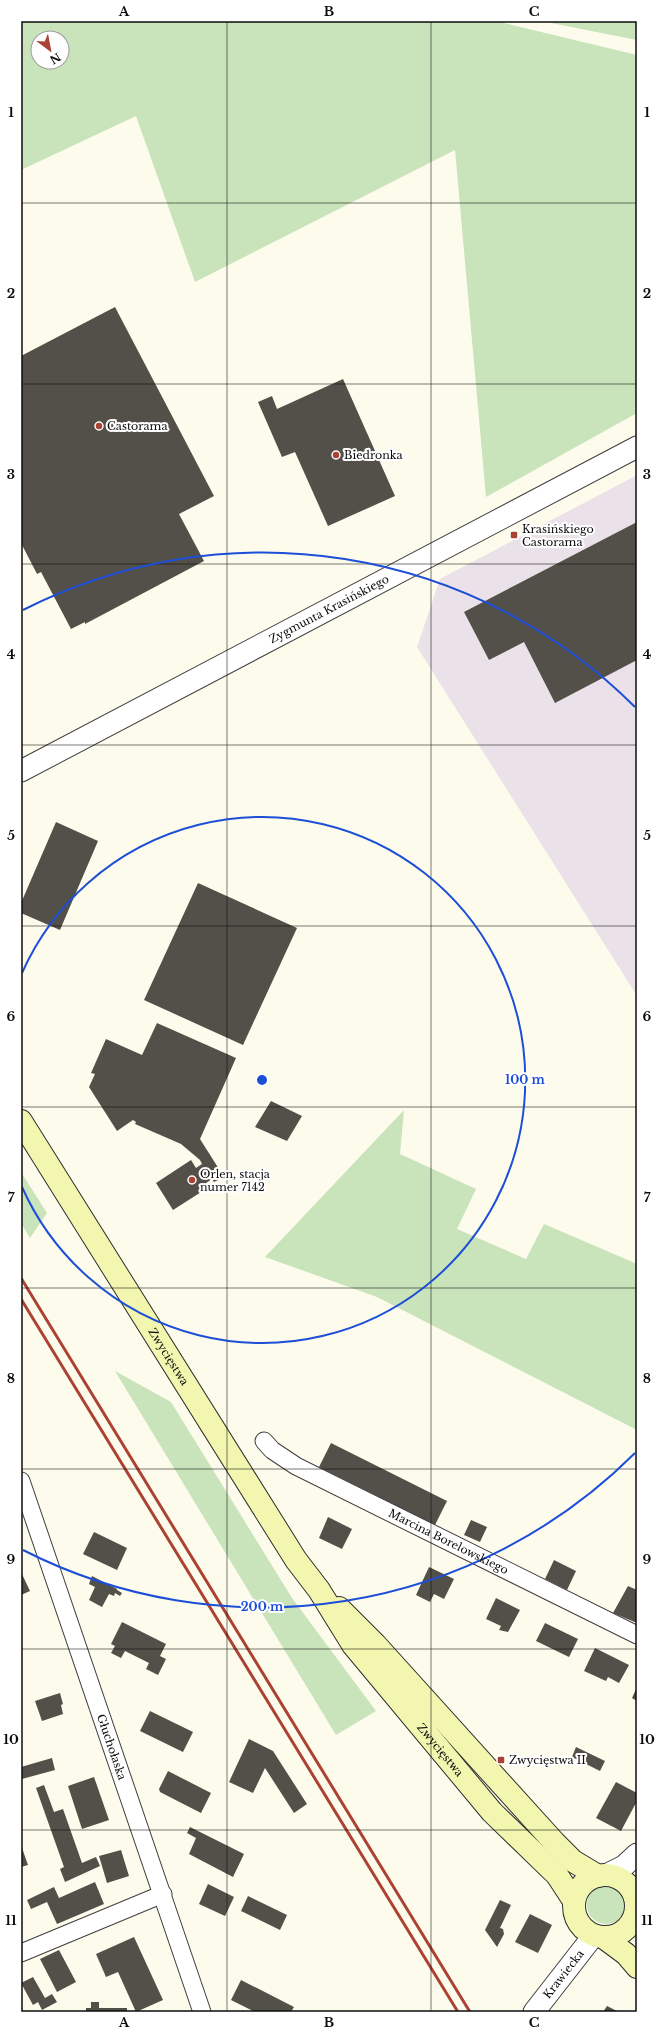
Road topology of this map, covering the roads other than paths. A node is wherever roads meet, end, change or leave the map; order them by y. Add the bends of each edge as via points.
1 (637, 447) edge
2 (21, 771) edge
3 (21, 1121) edge
4 (264, 1441) dead end
5 (21, 1481) edge
6 (319, 1590) junction
7 (637, 1635) edge
8 (637, 1854) edge
9 (602, 1875) junction
10 (636, 1892) edge
11 (163, 1894) junction
12 (574, 1901) junction
13 (635, 1927) edge
14 (598, 1936) junction
15 (21, 1953) edge
16 (637, 1967) edge
17 (202, 2012) edge
18 (534, 2012) edge

1 - 2 street, Zygmunta Krasińskiego
3 - 6 main road, Zwycięstwa via 296,1560
4 - 7 street, Marcina Borelowskiego via 272,1450 296,1466
5 - 11 street, Głuchołaska
6 - 9 main road, Zwycięstwa via 364,1632 554,1842 573,1861
6 - 12 main road, Zwycięstwa via 353,1645 492,1812 557,1875
8 - 9 street via 624,1866
9 - 10 main road via 623,1881
9 - 12 main road via 582,1884
10 - 13 main road
11 - 15 street
11 - 17 street, Głuchołaska
12 - 14 main road via 576,1918 583,1928
13 - 14 main road via 620,1933
14 - 16 main road via 626,1954
14 - 18 street, Krawiecka

